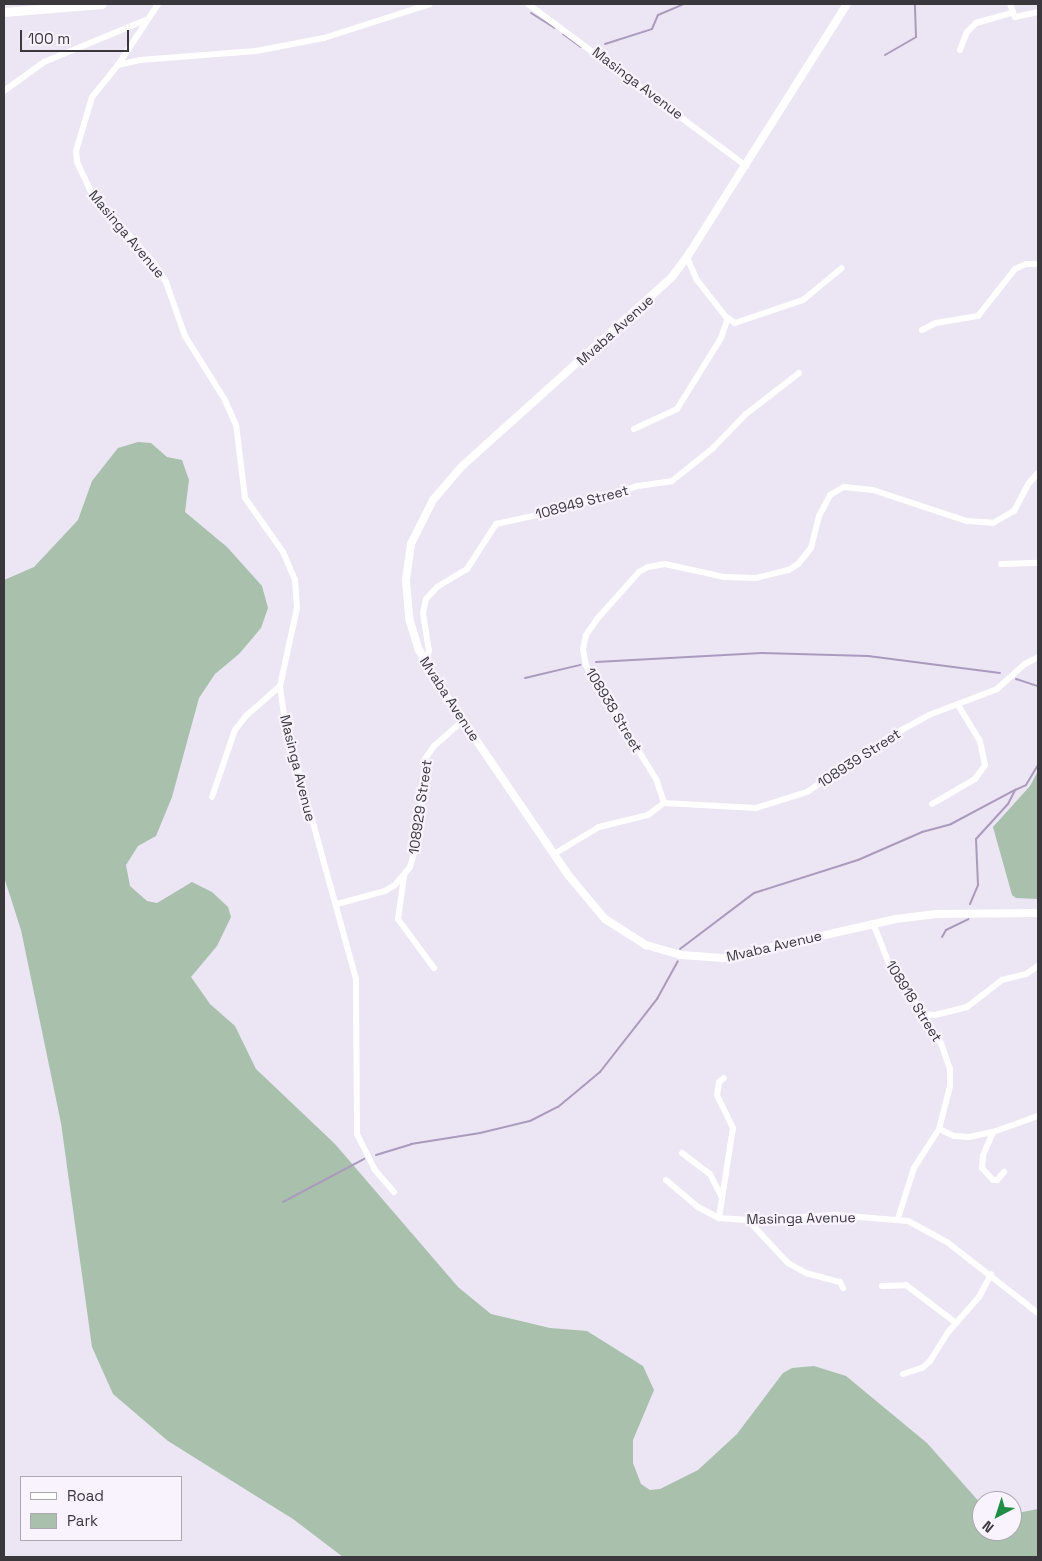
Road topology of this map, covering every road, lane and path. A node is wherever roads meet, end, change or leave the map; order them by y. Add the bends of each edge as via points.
1 (102, 4) edge
2 (158, 4) edge
3 (430, 4) edge
4 (528, 4) edge
5 (847, 4) edge
6 (1010, 4) edge
7 (47, 6) edge
8 (4, 12) edge
9 (1038, 12) edge
10 (1012, 13) junction
11 (146, 20) junction
12 (960, 50) dead end
13 (118, 65) junction
14 (4, 91) edge
15 (746, 166) junction
16 (687, 257) junction
17 (1038, 264) edge
18 (842, 268) dead end
19 (728, 318) junction
20 (922, 330) dead end
21 (799, 373) dead end
22 (634, 429) dead end
23 (1038, 473) edge
24 (1038, 563) edge
25 (1001, 564) dead end
26 (1038, 657) edge
27 (425, 663) junction
28 (280, 686) junction
29 (958, 705) junction
30 (463, 721) junction
31 (212, 797) dead end
32 (664, 803) junction
33 (932, 804) dead end
34 (554, 854) junction
35 (404, 876) junction
36 (337, 904) junction
37 (1038, 913) edge
38 (872, 923) junction
39 (1038, 966) edge
40 (434, 968) dead end
41 (924, 1014) junction
42 (724, 1078) dead end
43 (1038, 1116) edge
44 (939, 1129) junction
45 (993, 1132) junction
46 (682, 1153) dead end
47 (1004, 1172) dead end
48 (666, 1180) dead end
49 (394, 1192) dead end
50 (722, 1200) junction
51 (719, 1218) junction
52 (898, 1218) junction
53 (748, 1220) junction
54 (991, 1274) junction
55 (882, 1286) dead end
56 (843, 1288) dead end
57 (1038, 1313) edge
58 (956, 1323) junction
59 (903, 1374) dead end

1 - 7 main road
2 - 11 street, Masinga Avenue
3 - 13 street via 324,38 256,51 149,59
4 - 15 street, Masinga Avenue
5 - 15 street, Mvaba Avenue
6 - 10 street
7 - 8 main road
9 - 10 street via 1015,17
10 - 12 street via 976,23 967,32
11 - 13 street, Masinga Avenue
11 - 14 street via 44,62
13 - 28 street, Masinga Avenue via 101,82 86,109 76,143 77,162 91,192 154,263 166,282 185,336 231,413 238,438 246,498 283,552 298,596
15 - 16 street, Mvaba Avenue
16 - 19 street via 698,280
16 - 27 street, Mvaba Avenue via 651,298 463,465 433,500 411,544 406,581 409,618
17 - 20 street via 1021,266 1010,274 978,316 936,323
18 - 19 street via 803,300 735,323
19 - 22 street via 722,338 677,409
21 - 27 street, 108949 Street via 746,414 713,448 672,481 638,486 562,510 496,524 466,569 437,587 426,599 423,613 429,651
23 - 32 street, 108938 Street via 1029,482 1014,511 993,524 967,521 872,490 844,487 830,495 819,516 810,548 789,570 756,578 724,577 664,564 639,572 597,619 586,635 583,649 586,665 656,779
24 - 25 street
26 - 29 street, 108939 Street via 997,689
27 - 30 street, Mvaba Avenue
28 - 31 street via 235,730
28 - 36 street, Masinga Avenue via 292,752
29 - 32 street, 108939 Street via 889,737 813,789 767,805 744,808
29 - 33 street via 980,741 985,765 976,779
30 - 34 street, Mvaba Avenue
30 - 35 street, 108929 Street via 434,746 425,759 417,852
32 - 34 street via 648,815 599,827
34 - 38 street, Mvaba Avenue via 605,920 646,945 680,955 712,959 742,956
35 - 36 street, 108929 Street via 374,896
35 - 40 street, 108929 Street via 398,919
36 - 49 street, Masinga Avenue via 356,979 357,1134 375,1170
37 - 38 street, Mvaba Avenue via 937,914
38 - 41 street, 108918 Street via 891,969
39 - 41 street via 1026,974 1002,980 966,1007 935,1015
41 - 44 street, 108918 Street via 941,1043 950,1069 950,1086
42 - 50 street via 719,1082 717,1095 733,1128
43 - 45 street
44 - 45 street via 954,1136
44 - 52 street, 108918 Street via 914,1168
45 - 47 street via 983,1156 982,1168 993,1180
46 - 50 street via 710,1174
48 - 51 street, Masinga Avenue via 698,1207
50 - 51 street
51 - 53 street, Masinga Avenue
52 - 53 street, Masinga Avenue via 836,1215
52 - 54 street, Masinga Avenue via 936,1236
53 - 56 street via 788,1263 806,1274 840,1282
54 - 57 street, Masinga Avenue
54 - 58 street via 970,1308
55 - 58 street via 906,1285
58 - 59 street via 930,1361 922,1368

